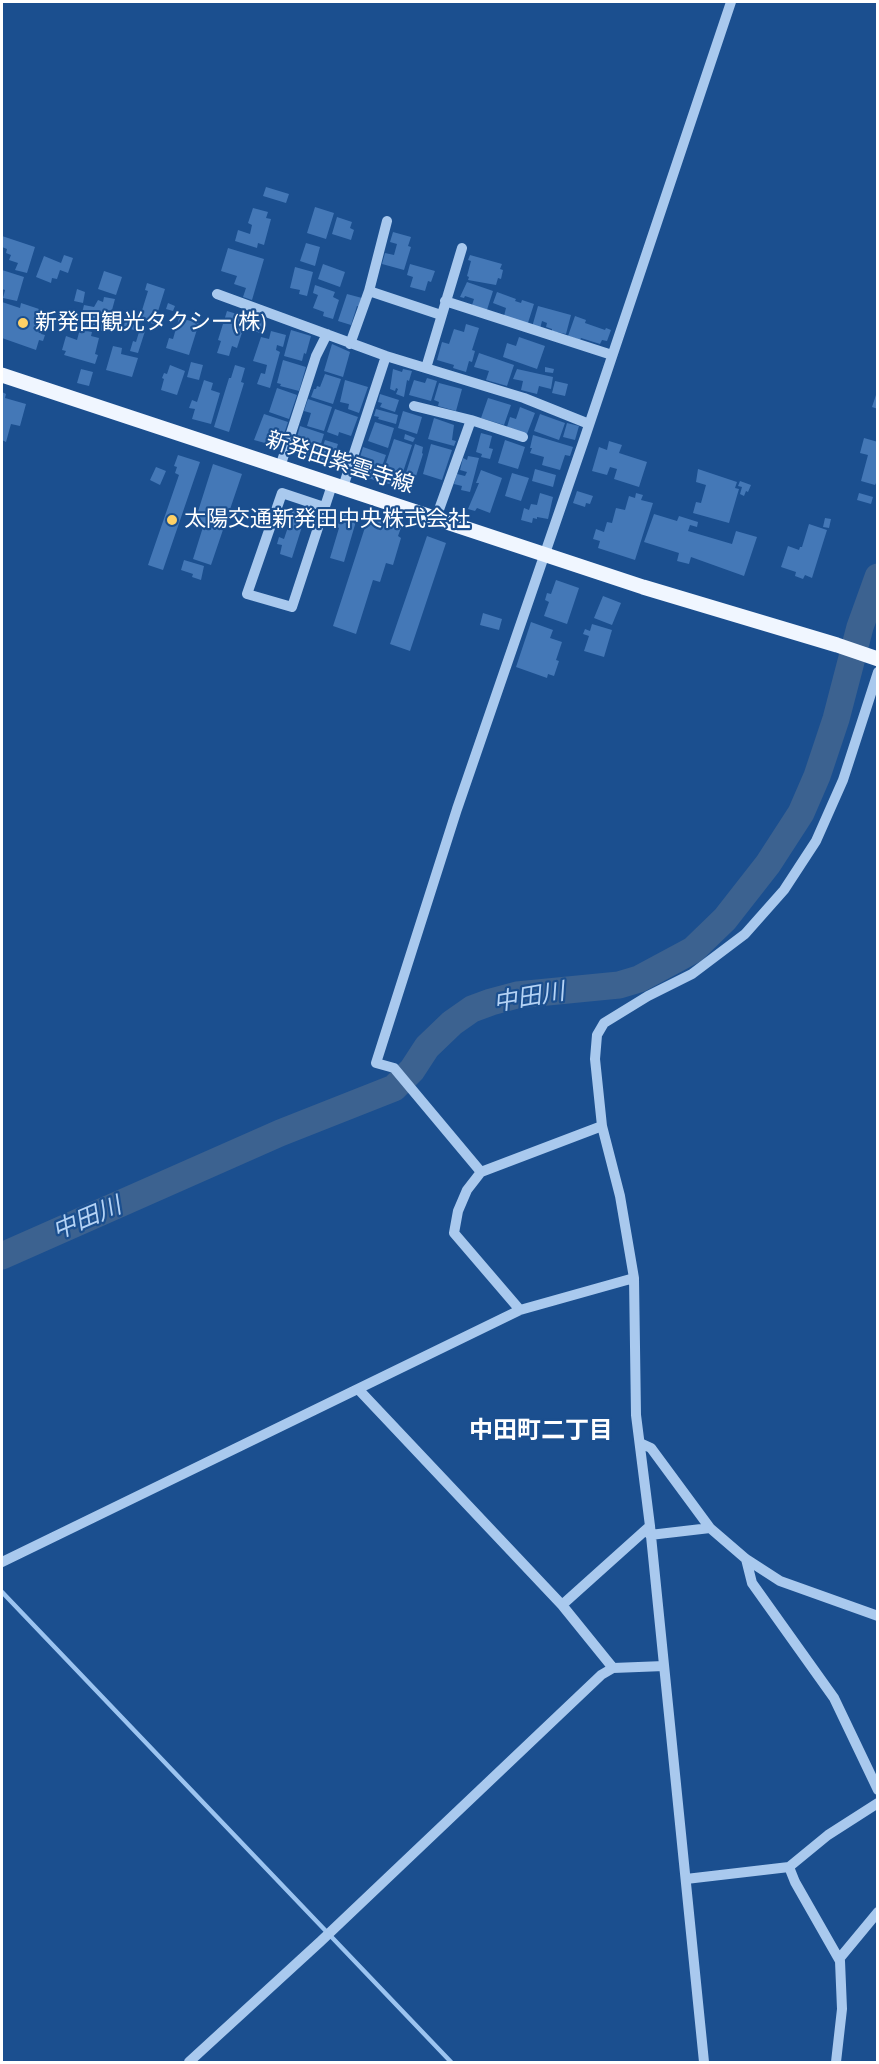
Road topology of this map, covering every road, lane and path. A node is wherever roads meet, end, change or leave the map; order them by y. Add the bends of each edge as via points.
1 (731, 2) edge
2 (387, 221) dead end
3 (462, 248) dead end
4 (369, 291) junction
5 (217, 294) dead end
6 (446, 301) junction
7 (441, 315) junction
8 (327, 334) junction
9 (350, 344) junction
10 (612, 354) junction
11 (386, 357) junction
12 (426, 368) junction
13 (2, 375) edge
14 (414, 406) dead end
15 (471, 420) junction
16 (589, 424) junction
17 (523, 437) dead end
18 (280, 467) junction
19 (337, 486) junction
20 (324, 507) junction
21 (436, 518) junction
22 (544, 554) junction
23 (876, 663) edge
24 (602, 1126) junction
25 (481, 1172) junction
26 (634, 1278) junction
27 (520, 1310) junction
28 (359, 1390) junction
29 (640, 1443) junction
30 (710, 1528) junction
31 (650, 1531) junction
32 (746, 1559) junction
33 (7, 1560) edge
34 (562, 1605) junction
35 (878, 1616) edge
36 (664, 1666) junction
37 (613, 1668) junction
38 (878, 1790) edge
39 (878, 1803) edge
40 (789, 1867) junction
41 (686, 1879) junction
42 (878, 1912) edge
43 (839, 1959) junction
44 (189, 2062) edge
45 (704, 2062) edge
46 (836, 2062) edge

1 - 10 street
2 - 4 street
3 - 6 street
4 - 7 street
4 - 9 street
5 - 8 street
6 - 7 street
6 - 10 street
7 - 12 street
8 - 9 street
8 - 18 street via 316,356
9 - 11 street
10 - 16 street
11 - 12 street
11 - 19 street
12 - 16 street via 524,398
13 - 18 main road, 新発田紫雲寺線
14 - 15 street
15 - 17 street
15 - 21 street
16 - 22 street
18 - 19 main road, 新発田紫雲寺線
19 - 20 street
19 - 21 main road, 新発田紫雲寺線
20 - 20 street via 292,607 247,594 282,493
21 - 22 main road, 新発田紫雲寺線
22 - 23 main road, 新発田紫雲寺線 via 837,645
22 - 25 street via 376,1063 394,1068
23 - 24 street via 843,780 816,841 784,890 745,934 692,974 604,1023 597,1035 595,1059
24 - 25 street
24 - 26 street via 620,1196
25 - 27 street via 467,1190 454,1233
26 - 27 street
26 - 29 street
27 - 28 street
28 - 33 street
28 - 34 street
29 - 30 street via 651,1448
29 - 31 street
30 - 31 street
30 - 32 street
31 - 34 street
31 - 36 street
32 - 35 street via 780,1581
32 - 38 street via 752,1583 834,1698
34 - 37 street
36 - 37 street
36 - 41 street
37 - 44 street via 601,1675
39 - 40 street via 828,1835
40 - 41 street
40 - 43 street
41 - 45 street
42 - 43 street
43 - 46 street via 842,2009

